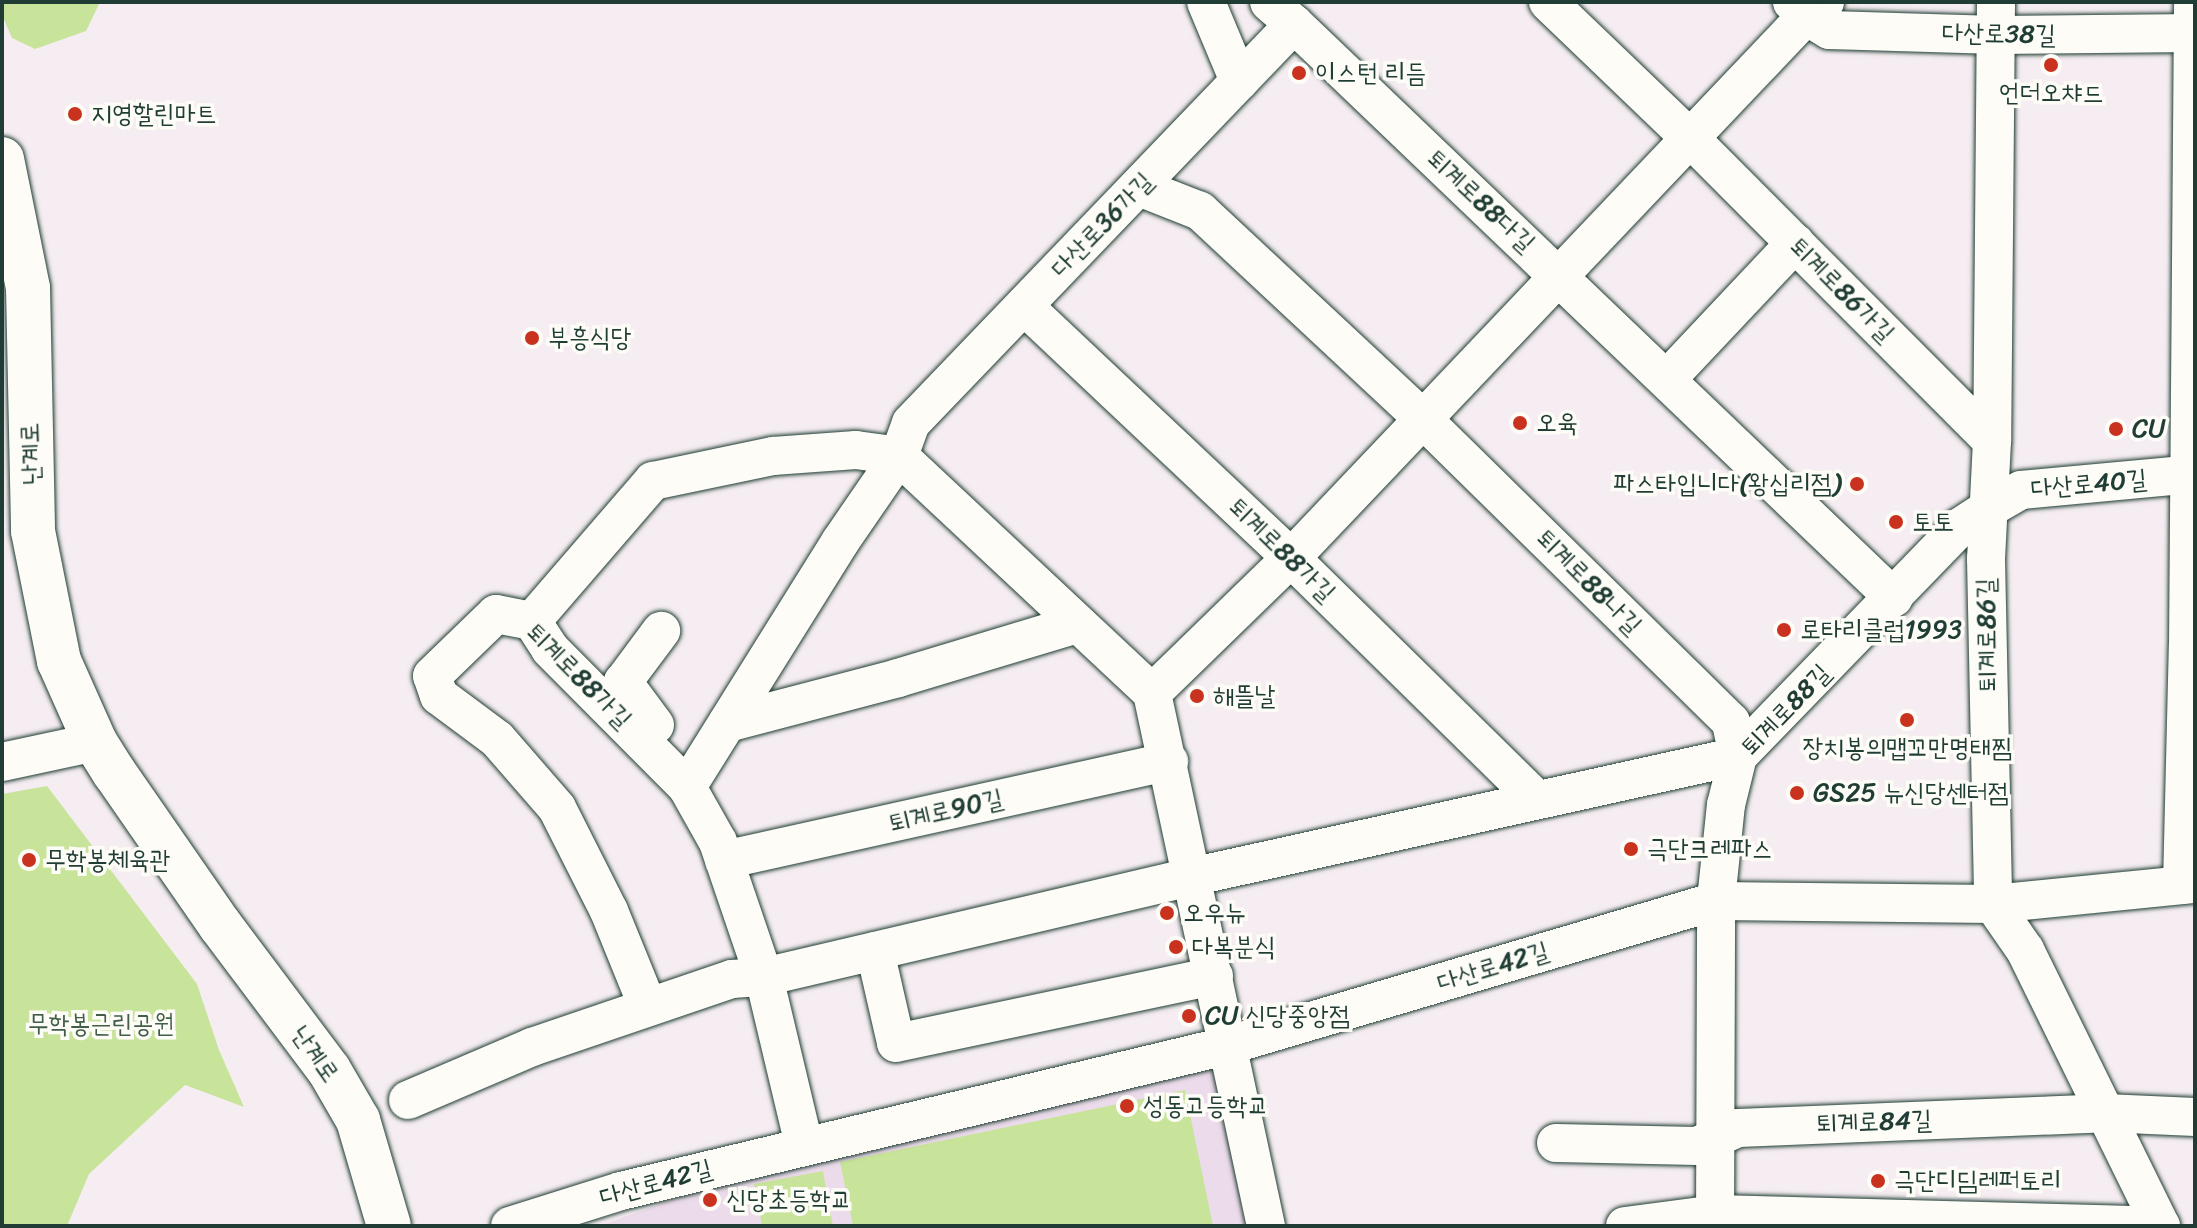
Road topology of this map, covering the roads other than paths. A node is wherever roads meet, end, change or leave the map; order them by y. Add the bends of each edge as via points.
1 (1206, 2) edge
2 (1548, 2) edge
3 (1808, 7) edge
4 (1281, 13) edge
5 (1997, 19) edge
6 (2194, 23) edge
7 (1239, 81) junction
8 (1691, 139) junction
9 (2, 159) edge
10 (1139, 187) junction
11 (1795, 243) junction
12 (1560, 275) junction
13 (1024, 306) junction
14 (1667, 379) junction
15 (1422, 418) junction
16 (1992, 441) junction
17 (899, 456) junction
18 (2192, 475) edge
19 (1988, 509) junction
20 (1291, 558) junction
21 (1894, 598) junction
22 (532, 621) junction
23 (1077, 624) junction
24 (661, 631) dead end
25 (1152, 693) junction
26 (727, 723) junction
27 (95, 742) junction
28 (1738, 756) junction
29 (1169, 761) junction
30 (2, 762) edge
31 (692, 779) junction
32 (1536, 799) junction
33 (724, 860) junction
34 (1191, 877) junction
35 (2189, 884) edge
36 (1716, 901) junction
37 (1993, 904) junction
38 (875, 951) junction
39 (1214, 976) junction
40 (764, 977) junction
41 (648, 1007) junction
42 (1230, 1045) junction
43 (408, 1100) dead end
44 (2105, 1113) junction
45 (2195, 1117) edge
46 (1716, 1138) junction
47 (1556, 1143) dead end
48 (804, 1145) junction
49 (1715, 1220) edge
50 (1946, 1223) edge
51 (389, 1226) edge
52 (510, 1226) edge
53 (1266, 1226) edge
54 (1625, 1226) edge
55 (2161, 1226) edge

1 - 7 street
2 - 8 street, 퇴계로86가길
3 - 5 street, 다산로38길 via 1829,30
3 - 8 street, 다산로38길
4 - 7 street, 다산로36가길
4 - 12 street, 퇴계로88다길
5 - 6 street, 다산로38길
5 - 16 street, 퇴계로86길
6 - 18 street
7 - 10 street, 다산로36가길
8 - 11 street, 퇴계로86가길
8 - 12 street
9 - 27 main road, 난계로 via 28,288 33,531 59,661
10 - 13 street, 다산로36가길
10 - 15 street, 퇴계로88나길 via 1200,211
11 - 14 street
11 - 16 street, 퇴계로86가길
12 - 14 street, 퇴계로88다길
12 - 15 street
13 - 17 street, 다산로36가길 via 911,423
13 - 20 street, 퇴계로88가길
14 - 21 street, 퇴계로88다길
15 - 20 street
15 - 28 street, 퇴계로88나길 via 1731,722
16 - 19 street, 퇴계로86길
17 - 22 street via 856,450 773,456 653,481
17 - 23 street
17 - 26 street
18 - 19 street, 다산로40길 via 2021,490
18 - 35 street
19 - 21 street, 퇴계로88길 via 1960,527
19 - 37 street, 퇴계로86길
20 - 25 street
20 - 32 street, 퇴계로88가길
21 - 28 street, 퇴계로88길
22 - 31 street, 퇴계로88가길 via 550,649
22 - 41 street, 퇴계로88가길 via 496,614 432,676 439,696 497,739 557,808 609,911
23 - 25 street
23 - 26 street
24 - 31 street, 퇴계로88가길 via 623,682
25 - 29 street
26 - 31 street
27 - 30 street
27 - 51 main road, 난계로 via 220,925 329,1070 358,1120
28 - 32 street
28 - 36 street, 퇴계로88길 via 1726,805
29 - 33 street, 퇴계로90길
29 - 34 street
31 - 33 street, 퇴계로88가길
32 - 34 street
33 - 40 street, 퇴계로88가길
34 - 38 street
34 - 39 street
35 - 37 street, 다산로42길
36 - 37 street, 다산로42길
36 - 42 street, 다산로42길
36 - 46 street, 퇴계로88길
37 - 44 street via 2025,950
38 - 39 street via 896,1043
38 - 40 street
39 - 42 street
40 - 41 street via 732,979
40 - 48 street
41 - 43 street via 532,1047
42 - 48 street, 다산로42길
42 - 53 street
44 - 45 street, 퇴계로84길
44 - 46 street, 퇴계로84길 via 1738,1128
44 - 55 street
46 - 47 street, 퇴계로84길 via 1697,1146
46 - 49 street, 퇴계로88길
48 - 52 street, 다산로42길 via 621,1191
49 - 50 street
49 - 54 street
50 - 55 street

